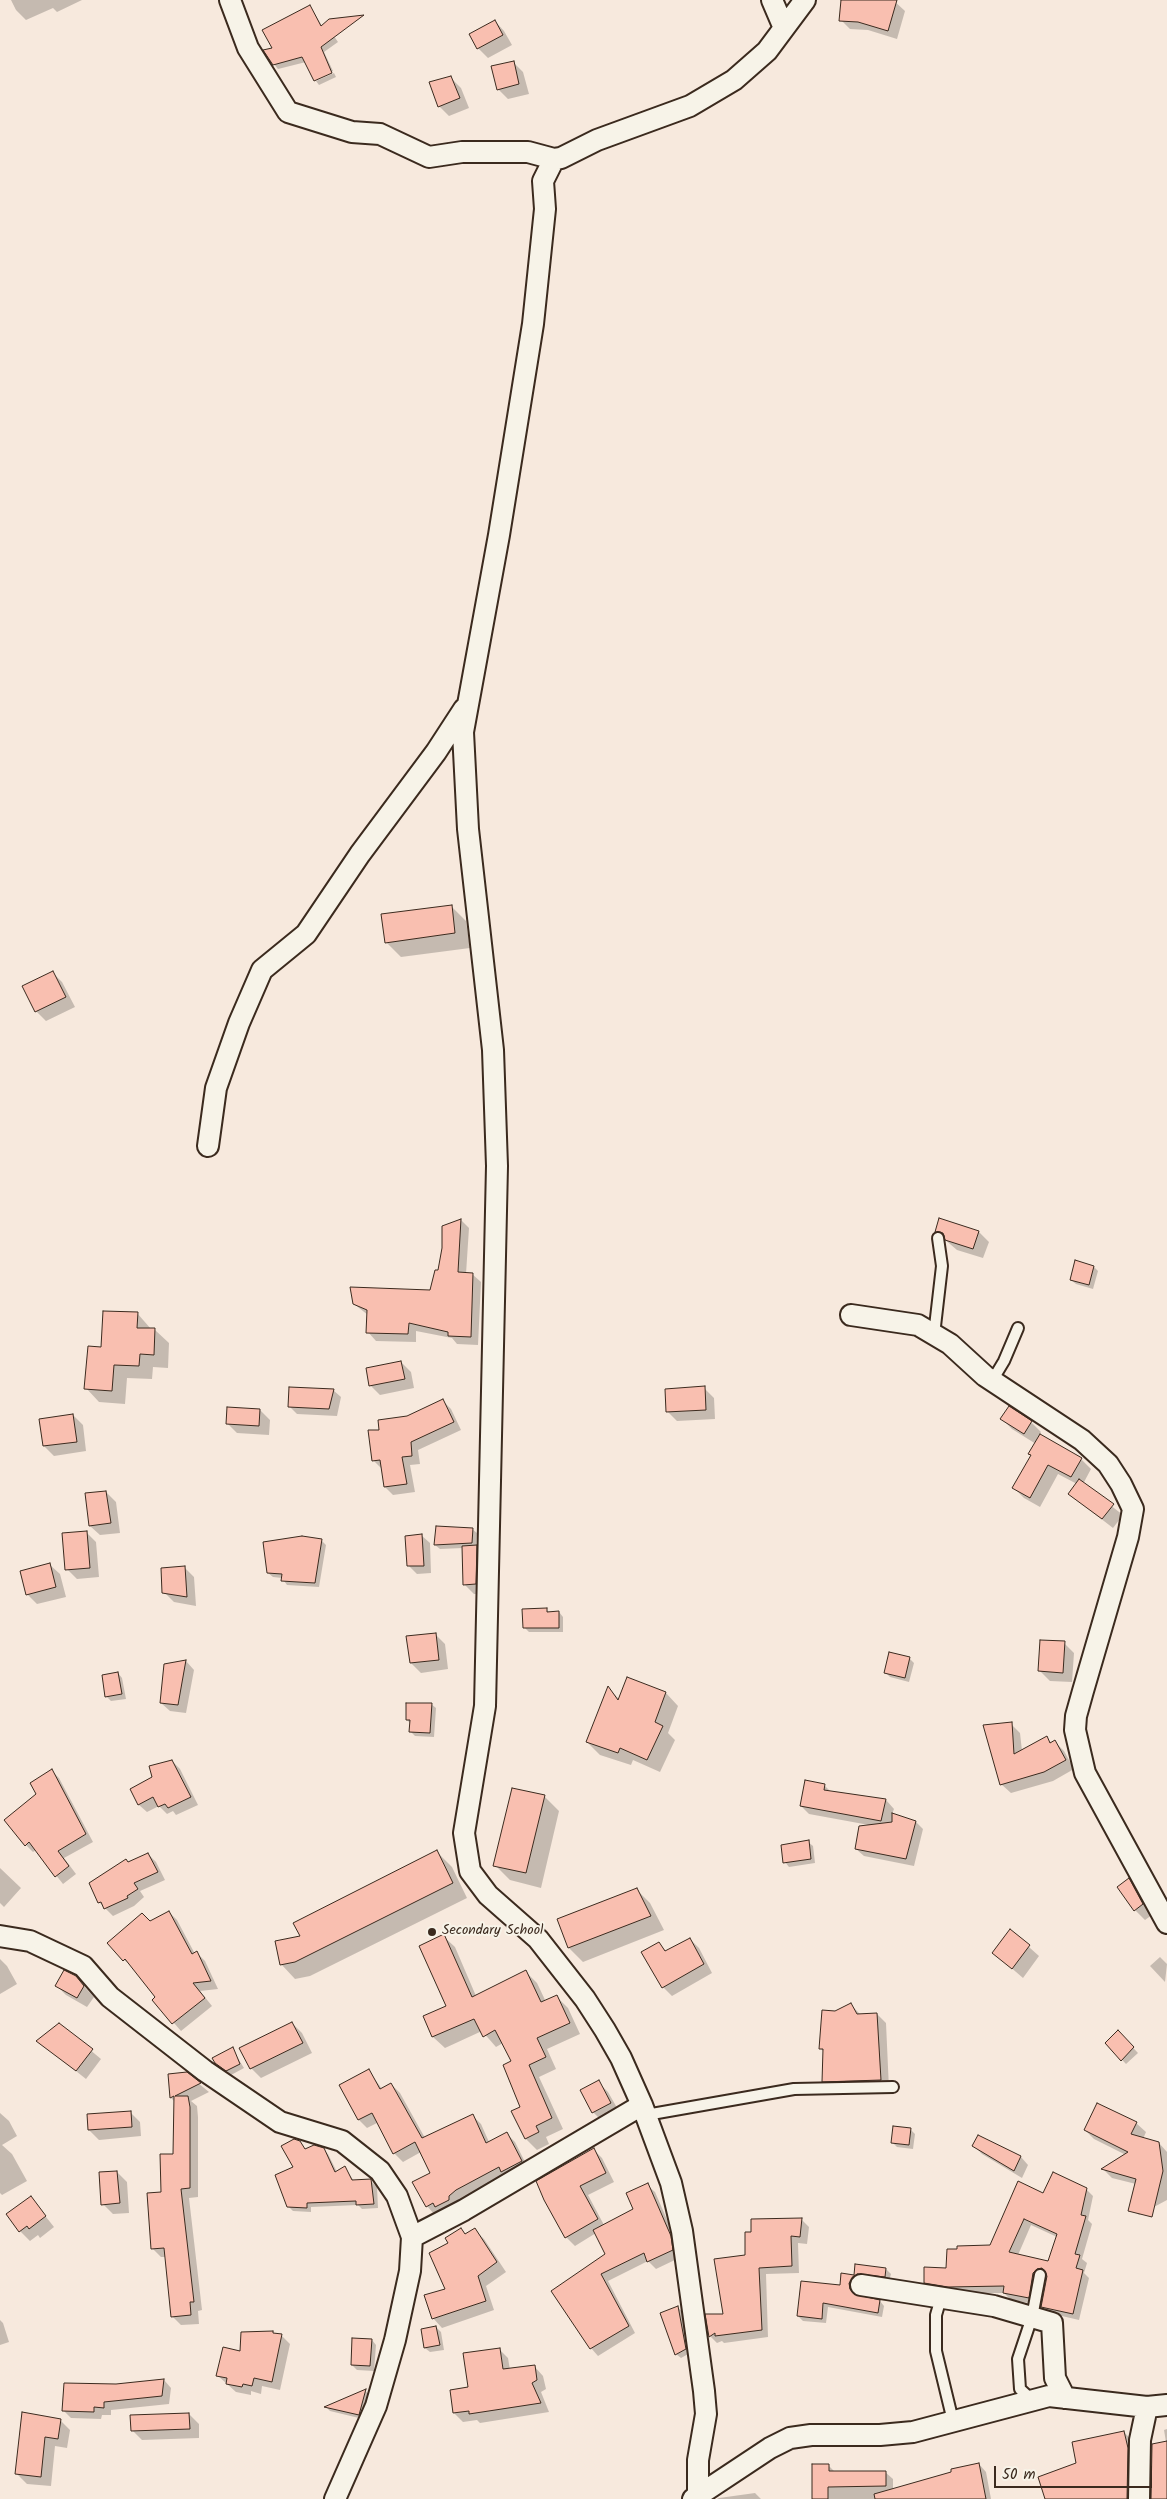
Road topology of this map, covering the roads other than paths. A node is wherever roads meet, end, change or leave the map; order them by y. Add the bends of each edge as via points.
1 (230, 0) edge
2 (772, 0) edge
3 (804, 0) edge
4 (784, 28) junction
5 (554, 159) junction
6 (469, 701) junction
7 (208, 1146) dead end
8 (938, 1238) dead end
9 (851, 1315) dead end
10 (1018, 1328) dead end
11 (934, 1334) junction
12 (992, 1380) junction
13 (1167, 1923) edge
14 (0, 1936) edge
15 (893, 2087) dead end
16 (644, 2110) junction
17 (412, 2237) junction
18 (1040, 2275) dead end
19 (861, 2285) dead end
20 (941, 2298) junction
21 (1032, 2317) junction
22 (1065, 2398) junction
23 (1032, 2400) junction
24 (1157, 2406) edge
25 (953, 2421) junction
26 (695, 2497) edge
27 (335, 2499) edge
28 (1139, 2499) edge

1 - 5 street via 248,48 288,112 352,132 380,134 429,157 462,152 528,152
2 - 4 street
3 - 4 street
4 - 5 street via 767,51 734,80 690,106
5 - 6 street via 544,180 545,209 533,324
6 - 7 street via 306,934 262,970 216,1088
6 - 16 street via 463,732 466,797 493,1050 497,1166 485,1706 464,1833 470,1871 488,1895 538,1939 585,1999 621,2058
8 - 11 lane via 942,1266
9 - 11 street via 918,1326
10 - 12 lane
11 - 12 street
12 - 13 street via 1082,1440 1108,1464 1133,1509 1108,1610 1076,1716 1075,1730 1085,1773
14 - 17 street via 30,1941 83,1966 110,1997 234,2091 280,2122 342,2142 380,2171 396,2196
15 - 16 lane via 794,2090
16 - 17 street
16 - 26 street via 671,2183 699,2342 706,2414
17 - 27 street via 410,2272 376,2406
18 - 21 lane
19 - 20 street
20 - 21 street via 994,2306
20 - 25 lane via 936,2315 936,2351
21 - 22 street via 1052,2323 1055,2378
21 - 23 lane via 1018,2359 1018,2381 1020,2389
22 - 23 street via 1050,2396
22 - 24 street
23 - 25 street
24 - 28 street via 1140,2440
25 - 26 street via 912,2432 790,2438

